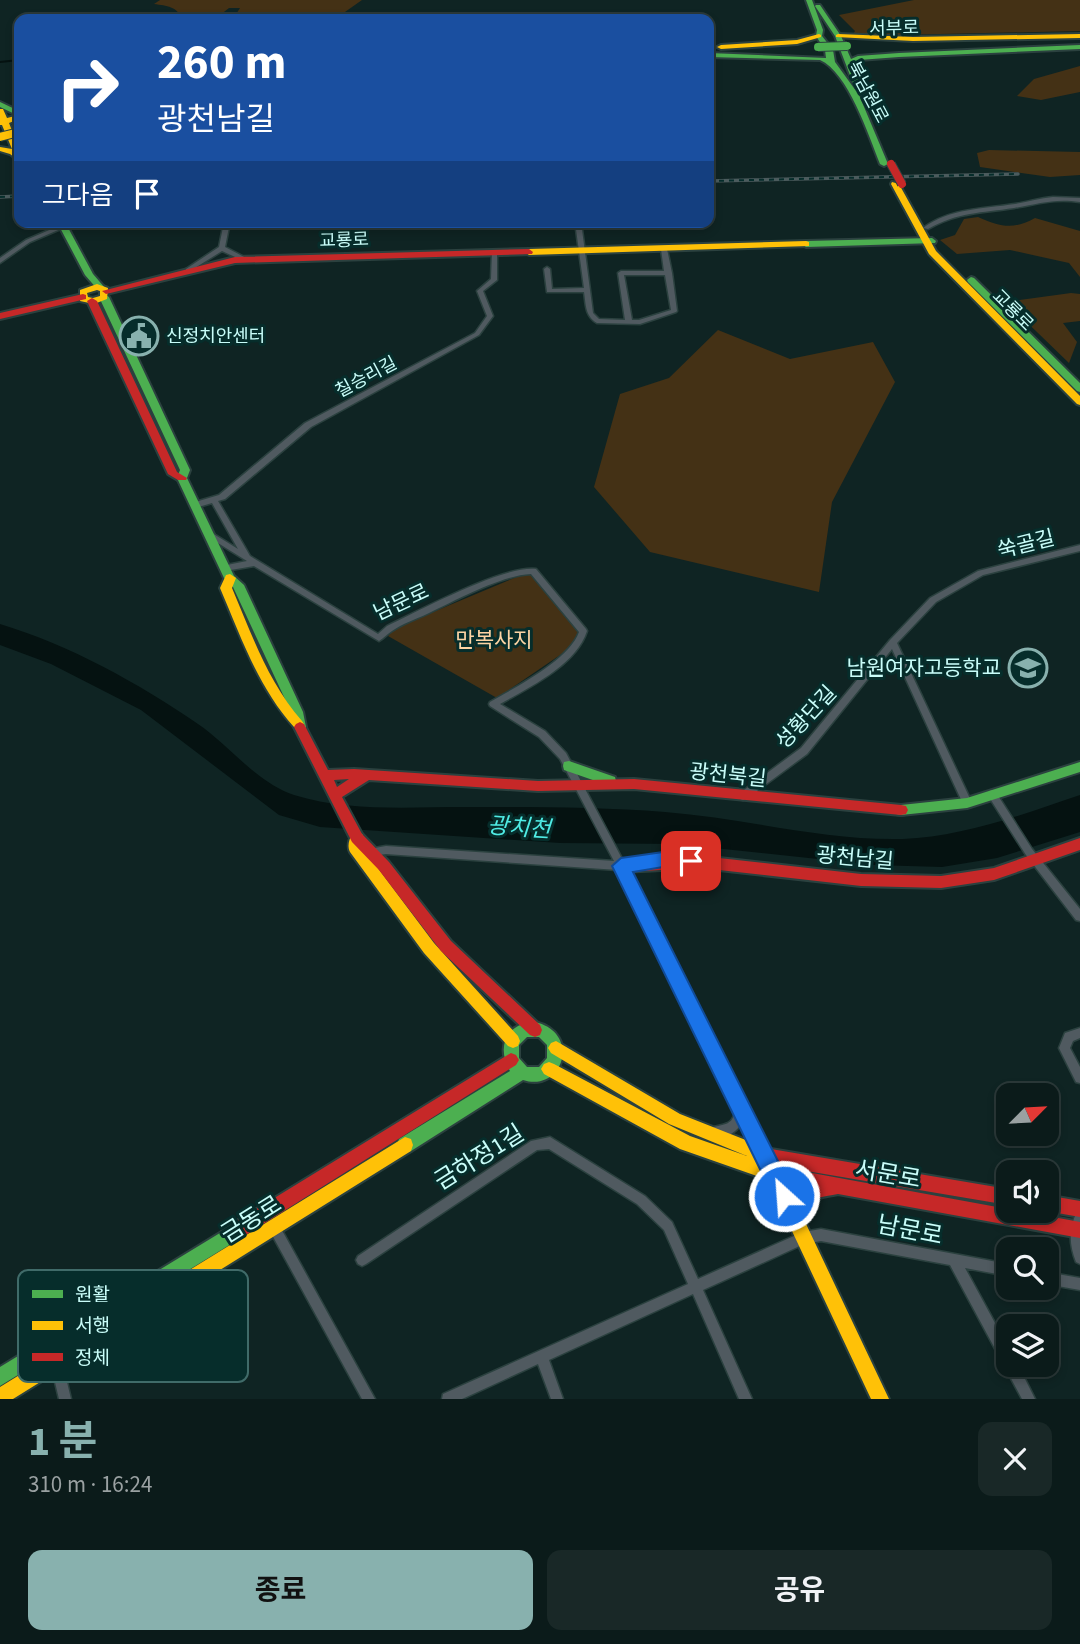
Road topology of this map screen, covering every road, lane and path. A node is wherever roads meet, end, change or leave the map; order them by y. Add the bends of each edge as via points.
1 (809, 0) edge
2 (815, 0) edge
3 (1080, 37) edge
4 (819, 42) junction
5 (1080, 45) edge
6 (845, 49) junction
7 (714, 52) edge
8 (714, 52) edge
9 (833, 63) junction
10 (8, 120) edge
11 (14, 137) edge
12 (887, 164) junction
13 (1080, 200) edge
14 (921, 227) junction
15 (56, 228) edge
16 (64, 228) edge
17 (226, 228) edge
18 (579, 228) edge
19 (928, 241) junction
20 (899, 242) junction
21 (222, 248) junction
22 (581, 249) junction
23 (664, 249) junction
24 (494, 253) junction
25 (246, 260) junction
26 (0, 261) edge
27 (547, 269) dead end
28 (188, 270) junction
29 (669, 273) junction
30 (587, 290) junction
31 (95, 294) junction
32 (0, 316) edge
33 (629, 322) junction
34 (1080, 389) edge
35 (1080, 402) edge
36 (214, 499) junction
37 (195, 505) junction
38 (209, 535) junction
39 (1080, 548) edge
40 (251, 560) junction
41 (227, 573) junction
42 (981, 573) joint
43 (893, 642) junction
44 (569, 766) junction
45 (1080, 767) edge
46 (323, 775) junction
47 (367, 776) junction
48 (617, 783) junction
49 (580, 785) junction
50 (743, 796) junction
51 (335, 797) junction
52 (995, 799) junction
53 (967, 803) junction
54 (356, 838) junction
55 (1080, 844) edge
56 (372, 852) junction
57 (1033, 856) junction
58 (619, 861) junction
59 (1080, 917) edge
60 (435, 933) junction
61 (422, 942) junction
62 (535, 1030) junction
63 (1080, 1033) edge
64 (513, 1041) junction
65 (556, 1048) junction
66 (511, 1060) junction
67 (550, 1069) junction
68 (522, 1072) junction
69 (1080, 1078) edge
70 (741, 1109) junction
71 (705, 1132) junction
72 (765, 1156) junction
73 (774, 1174) junction
74 (838, 1186) junction
75 (996, 1195) edge
76 (1059, 1205) edge
77 (1080, 1209) edge
78 (795, 1219) junction
79 (1078, 1226) edge
80 (275, 1229) junction
81 (803, 1238) junction
82 (1080, 1258) edge
83 (362, 1260) dead end
84 (954, 1260) junction
85 (996, 1268) edge
86 (172, 1270) edge
87 (207, 1270) edge
88 (1059, 1280) edge
89 (1080, 1284) edge
90 (697, 1286) junction
91 (996, 1338) edge
92 (542, 1357) junction
93 (18, 1366) edge
94 (0, 1377) edge
95 (1017, 1377) edge
96 (24, 1382) edge
97 (0, 1397) edge
98 (369, 1399) edge
99 (448, 1399) edge
100 (557, 1399) edge
101 (746, 1399) edge
102 (880, 1399) edge
103 (1029, 1399) edge

1 - 4 main road, 북남원로
2 - 6 main road, 북남원로
3 - 6 main road, 서부로
4 - 6 main road, 서부로, bridge
4 - 7 main road, 서부로
4 - 9 main road, 북남원로 via 825,41
5 - 6 main road, 서부로
6 - 9 main road
6 - 12 main road, 북남원로
8 - 9 main road via 821,58
9 - 12 main road, 북남원로
10 - 11 main road
12 - 14 main road, bridge
13 - 14 street via 1052,196 1018,206 951,214
14 - 19 main road
14 - 20 main road
15 - 26 street
16 - 31 main road
17 - 21 street
18 - 22 street
19 - 20 main road, 교룡로
19 - 34 main road, 교룡로
19 - 35 main road, 교룡로
20 - 23 main road, 교룡로
21 - 25 street
21 - 28 street
22 - 23 main road, 교룡로
22 - 24 main road, 교룡로
22 - 30 street
23 - 29 street
24 - 25 main road, 교룡로
24 - 36 street, 칠승리길 via 494,280 480,291 490,316 477,334 302,429
25 - 28 main road, 교룡로
27 - 30 street via 549,291
28 - 31 main road, 교룡로
29 - 33 street via 674,311
29 - 33 street via 621,274
30 - 33 street via 593,319
31 - 32 main road, 교룡로
31 - 37 main road via 173,474 182,478
36 - 37 street, 칠승리길
36 - 40 street
37 - 38 main road
38 - 40 street, 남문로
38 - 41 main road
39 - 42 street, 쑥골길
40 - 41 street
40 - 44 street, 남문로 via 379,638 390,628 496,580 533,571 583,631 583,637 568,655 493,704 548,739
41 - 46 main road via 226,589 274,691 286,715 298,724
42 - 43 street, 성황단길 via 933,600
43 - 50 street, 성황단길 via 804,751
43 - 53 street
44 - 48 main road
44 - 49 street
45 - 52 main road, 광천북길
46 - 47 main road, 광천북길
46 - 51 main road
47 - 49 main road, 광천북길
47 - 51 main road
48 - 49 main road, 광천북길
48 - 50 main road, 광천북길
49 - 58 street
50 - 53 main road, 광천북길 via 902,810
51 - 54 main road
52 - 53 main road, 광천북길
52 - 57 street
54 - 56 main road
54 - 61 main road via 355,848
55 - 57 main road, 광천남길
56 - 58 street
56 - 60 main road
57 - 58 main road, 광천남길 via 962,880 933,883 677,860
57 - 59 street
58 - 70 street
60 - 61 main road
60 - 62 main road via 491,993
61 - 64 main road
62 - 64 main road
62 - 65 main road via 549,1036
63 - 69 street via 1069,1037 1064,1048
64 - 66 main road
65 - 67 main road
65 - 71 main road, 서문로 via 618,1088
66 - 68 main road
66 - 86 main road, 금동로
67 - 68 main road, 금동로 via 536,1075
67 - 73 main road, 서문로 via 666,1133
68 - 80 main road, 금동로
70 - 71 street via 738,1123 730,1129
70 - 72 street
71 - 72 main road, 서문로
72 - 73 main road
72 - 75 main road, 서문로
73 - 74 main road, 서문로
73 - 78 main road
74 - 78 main road via 808,1192
74 - 79 main road, 서문로
76 - 77 main road
78 - 81 main road
79 - 82 street
80 - 87 main road, 금동로
80 - 98 street
81 - 84 street, 남문로 via 821,1236
81 - 90 street
81 - 102 main road
83 - 90 street, 금하정1길 via 535,1145 550,1143 641,1200 668,1226
84 - 85 street, 남문로
84 - 91 street
88 - 89 street
90 - 92 street
90 - 101 street, 금하정1길
92 - 99 street
92 - 100 street
93 - 94 main road, 금동로
95 - 103 street
96 - 97 main road, 금동로

